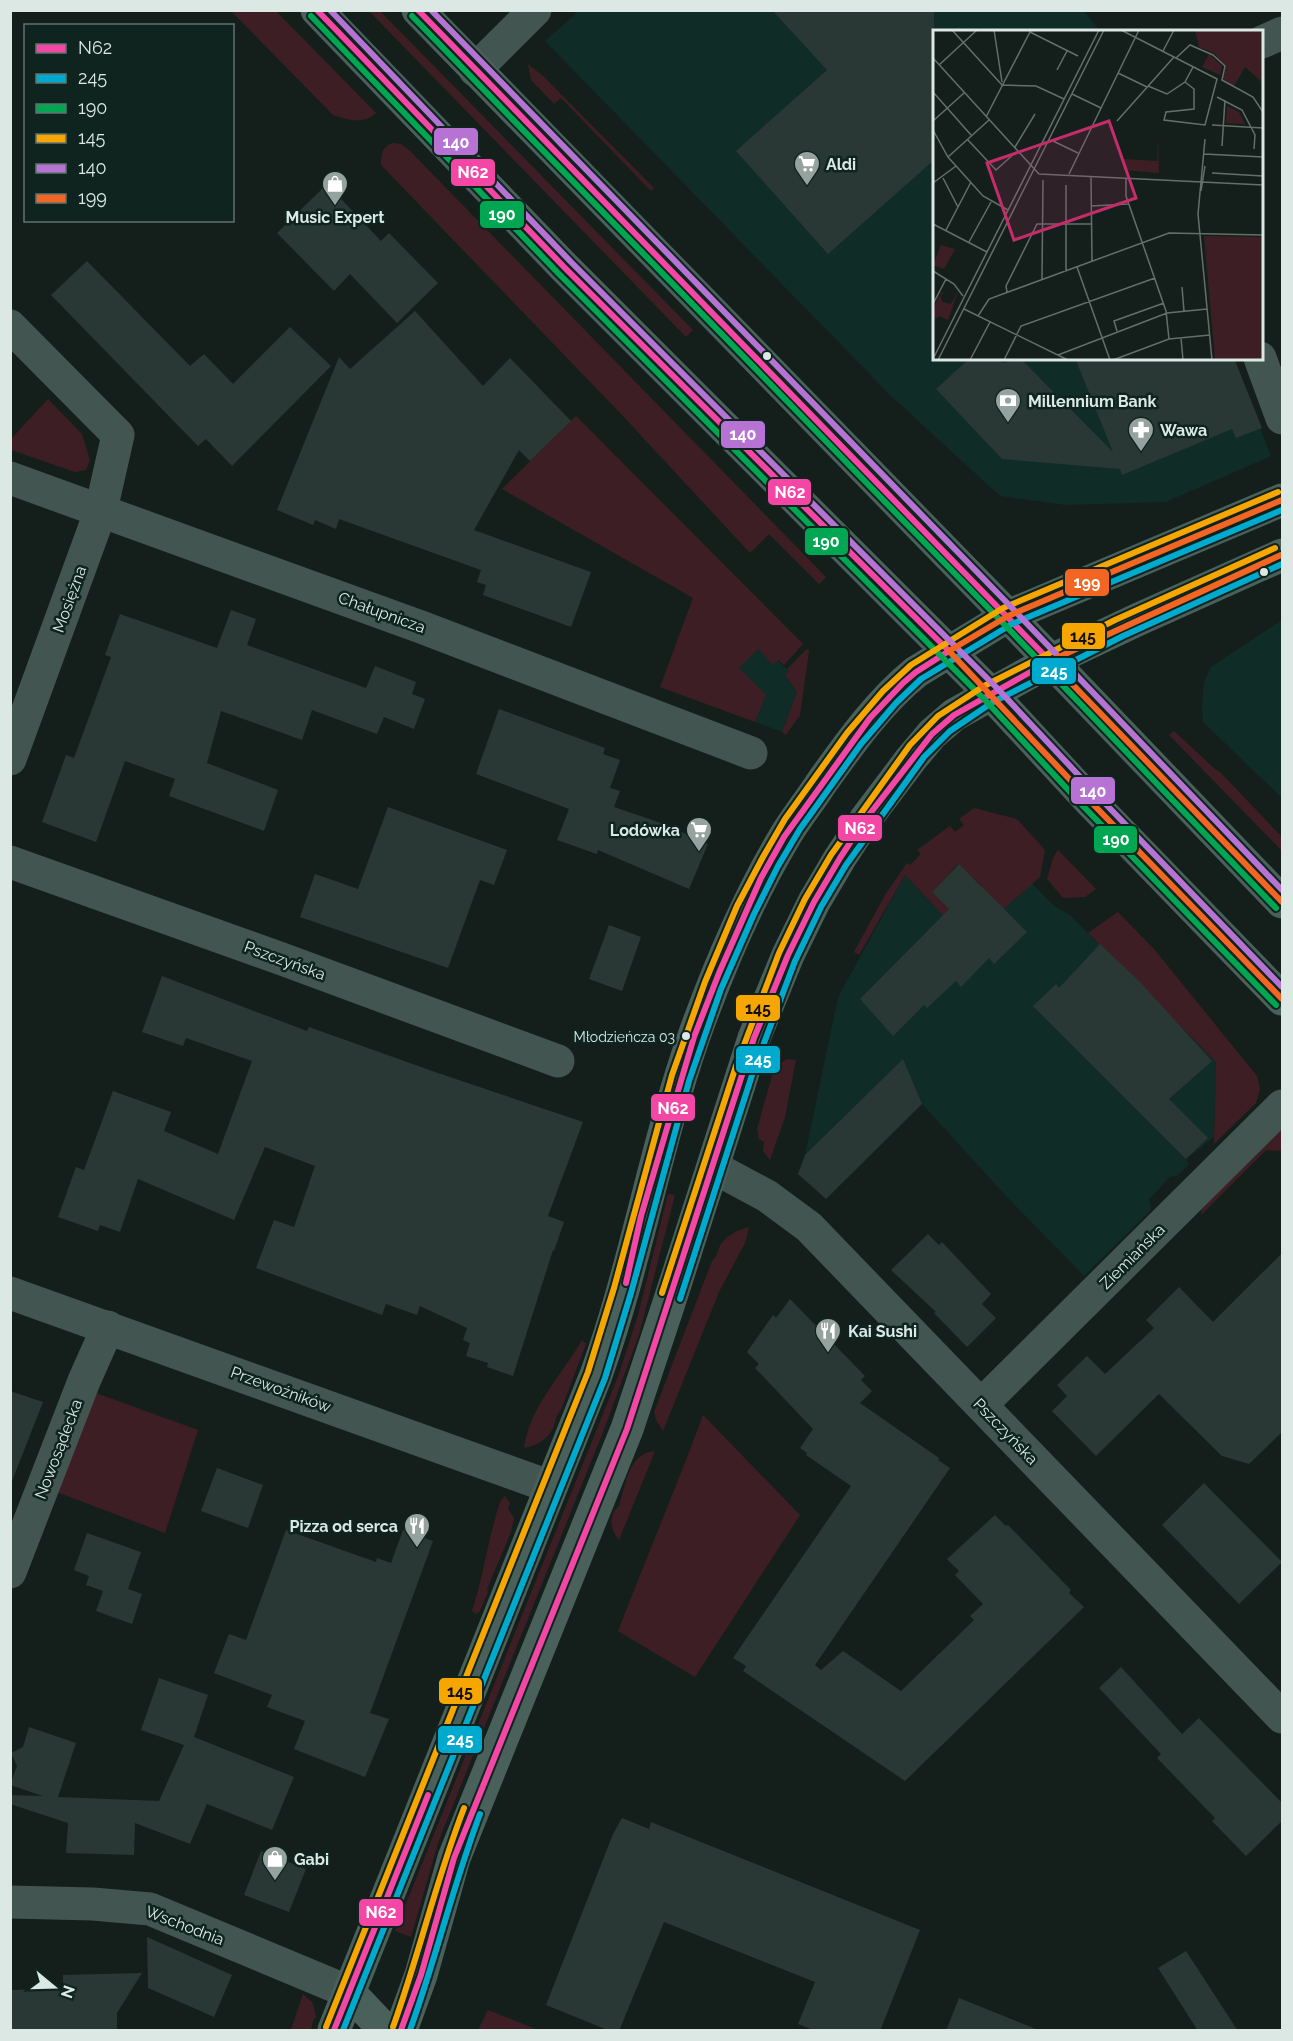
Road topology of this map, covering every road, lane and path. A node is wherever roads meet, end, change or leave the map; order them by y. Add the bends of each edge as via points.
1 (317, 10) edge
2 (417, 10) edge
3 (535, 10) edge
4 (1282, 33) edge
5 (1263, 42) edge
6 (474, 70) junction
7 (10, 326) edge
8 (1261, 360) edge
9 (1282, 418) edge
10 (10, 478) edge
11 (1282, 500) edge
12 (101, 510) junction
13 (1282, 555) edge
14 (1008, 616) junction
15 (949, 651) junction
16 (1050, 662) junction
17 (991, 694) junction
18 (751, 753) dead end
19 (10, 759) edge
20 (10, 862) edge
21 (1282, 903) edge
22 (1282, 999) edge
23 (558, 1061) dead end
24 (1282, 1106) edge
25 (713, 1167) junction
26 (10, 1293) edge
27 (108, 1327) junction
28 (981, 1405) junction
29 (551, 1487) junction
30 (10, 1572) edge
31 (1282, 1718) edge
32 (10, 1902) edge
33 (349, 1992) junction
34 (334, 2031) edge
35 (385, 2031) edge
36 (401, 2031) edge

1 - 15 main road via 565,268
2 - 6 main road
3 - 6 street
4 - 5 street
6 - 14 main road
7 - 12 street, Mosiężna via 118,435
8 - 9 street
10 - 12 street, Chałupnicza
11 - 14 main road
12 - 18 street, Chałupnicza
12 - 19 street, Mosiężna
13 - 16 main road
14 - 15 main road
14 - 16 main road
15 - 17 main road
15 - 29 main road via 903,683 870,718 784,837 761,878 694,1037 611,1333
16 - 17 main road
16 - 21 main road
17 - 22 main road
17 - 25 main road via 954,715 924,744 865,820 813,902 754,1038
20 - 23 street, Pszczyńska
24 - 28 street, Ziemiańska
25 - 28 street, Pszczyńska via 767,1196 809,1227
25 - 36 main road via 627,1429 454,1858
26 - 27 street, Przewoźników
27 - 29 street, Przewoźników
27 - 30 street, Nowosądecka
28 - 31 street, Pszczyńska
29 - 33 main road
32 - 33 street, Wschodnia via 150,1909
33 - 34 main road
33 - 35 main road

